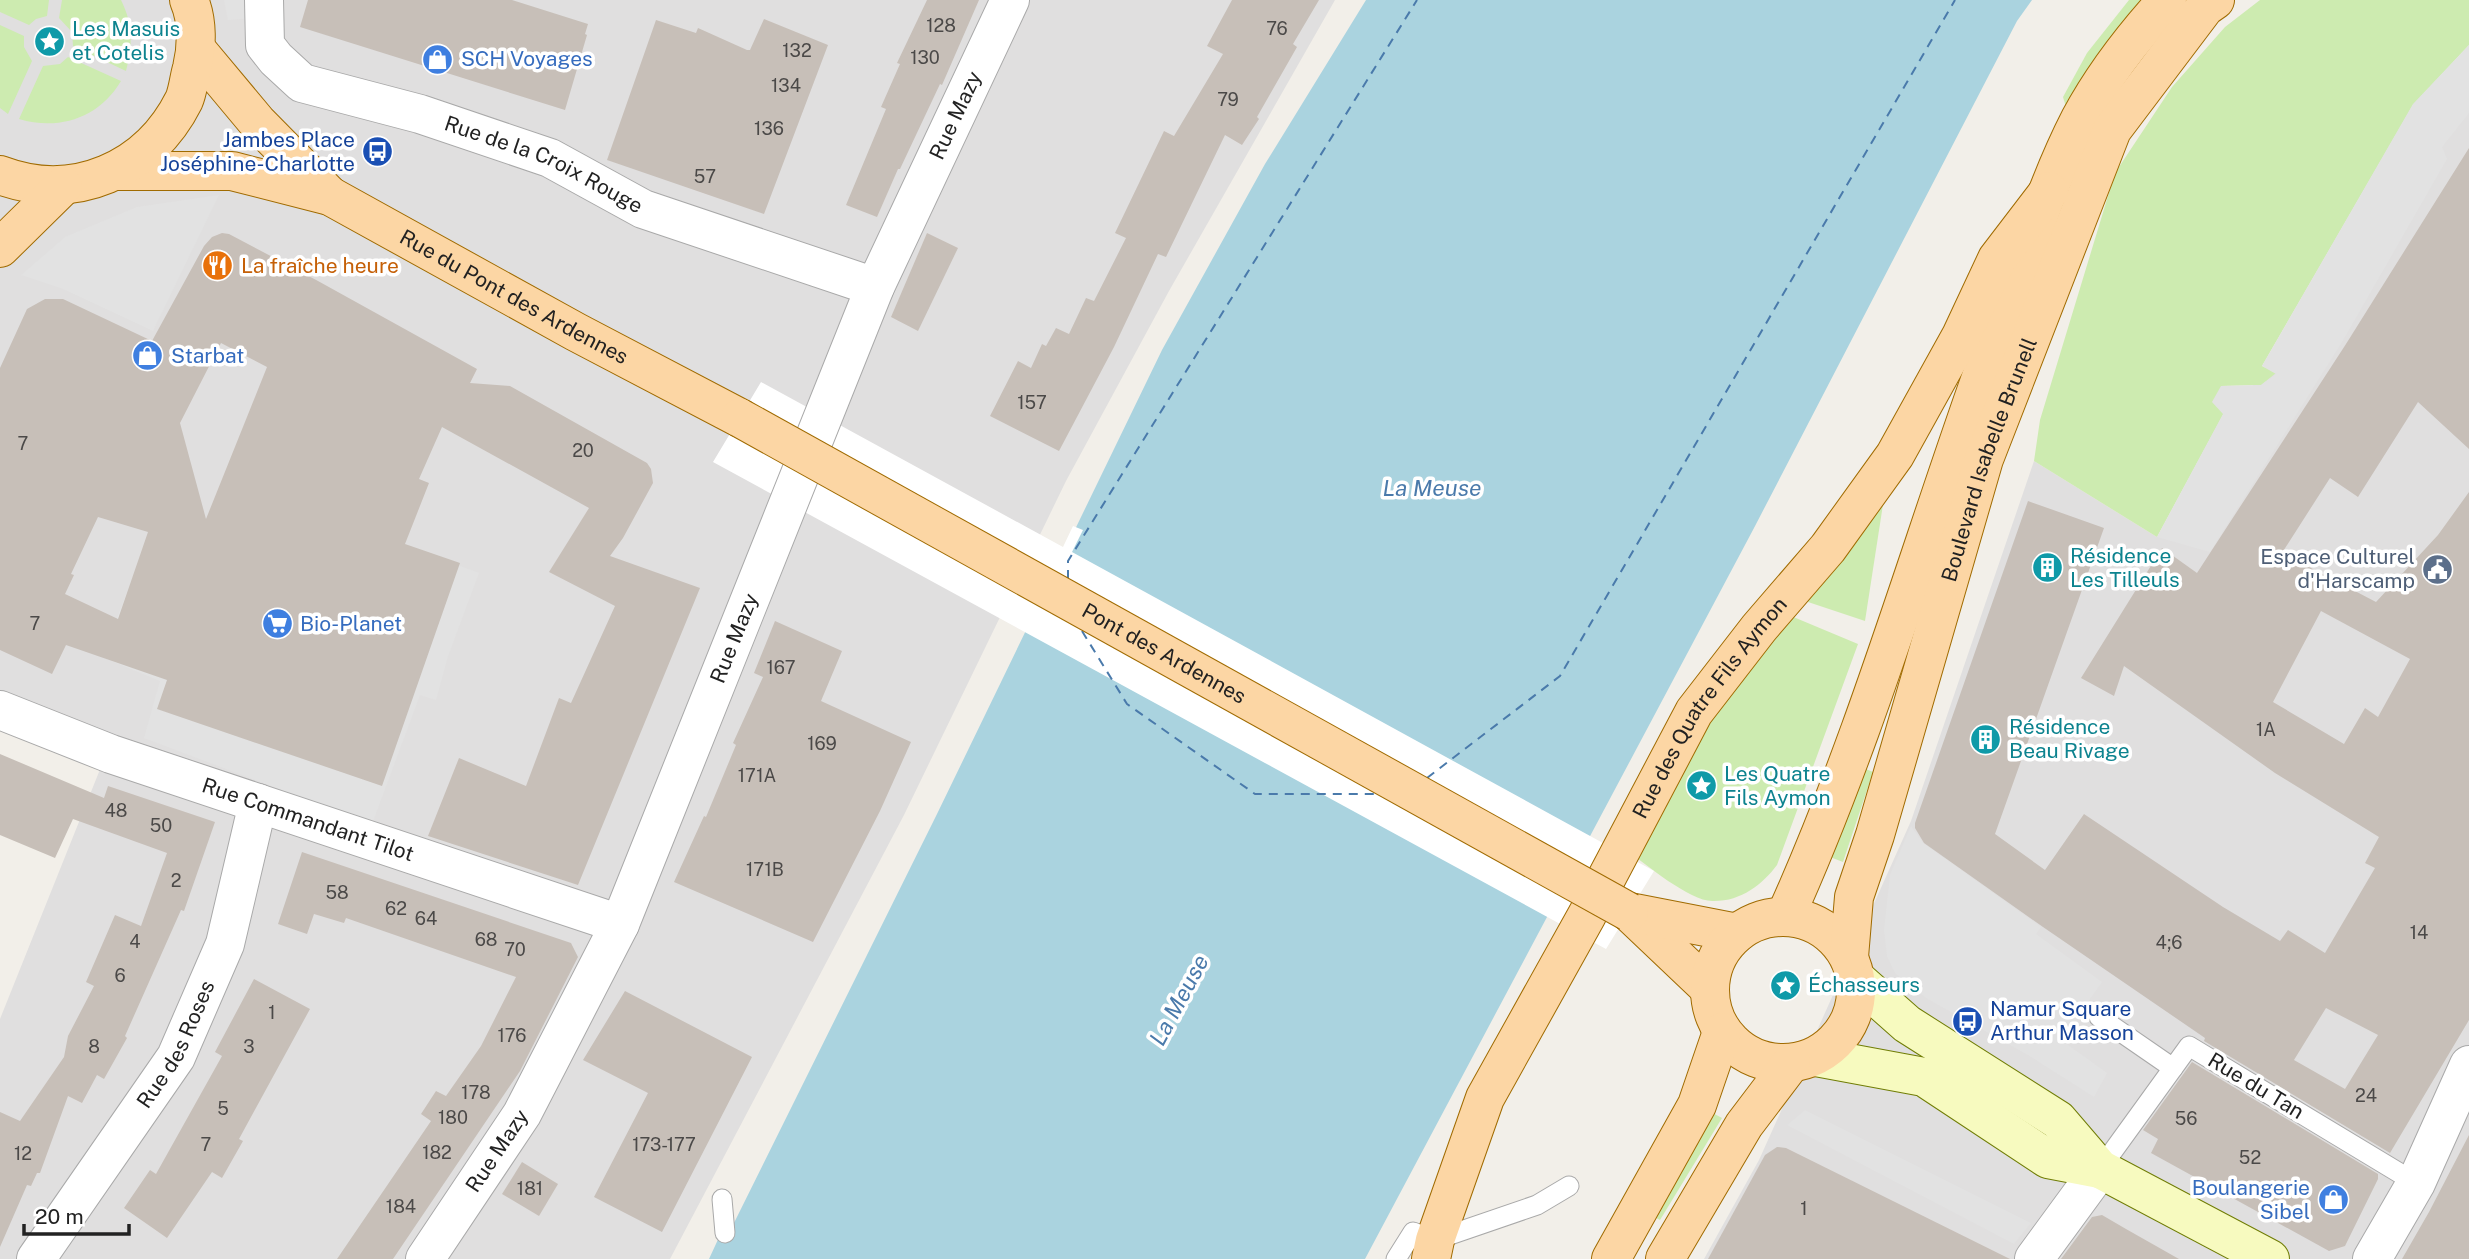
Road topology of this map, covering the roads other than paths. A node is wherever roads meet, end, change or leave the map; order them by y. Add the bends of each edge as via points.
1 (189, 0) edge
2 (264, 0) edge
3 (1010, 0) edge
4 (2167, 0) edge
5 (2215, 0) edge
6 (196, 49) junction
7 (116, 171) junction
8 (0, 175) edge
9 (63, 186) junction
10 (2049, 191) junction
11 (330, 196) junction
12 (0, 248) edge
13 (875, 287) junction
14 (699, 395) joint
15 (0, 710) edge
16 (258, 803) junction
17 (1629, 912) junction
18 (1785, 917) junction
19 (620, 924) junction
20 (1737, 933) junction
21 (1852, 968) junction
22 (1709, 988) junction
23 (2099, 1017) dead end
24 (1722, 1032) junction
25 (1804, 1060) junction
26 (2469, 1065) edge
27 (2173, 1068) junction
28 (2100, 1169) junction
29 (2416, 1183) junction
30 (1569, 1186) dead end
31 (722, 1199) dead end
32 (725, 1233) dead end
33 (1433, 1249) edge
34 (36, 1259) edge
35 (425, 1259) edge
36 (1396, 1259) edge
37 (1611, 1259) edge
38 (1665, 1259) edge
39 (2034, 1259) edge
40 (2270, 1259) edge
41 (2372, 1259) edge

1 - 6 main road
2 - 13 street, Rue de la Croix Rouge via 265,45 302,83 420,114 550,158 643,209
3 - 13 street, Rue Mazy
4 - 10 main road, Boulevard Isabelle Brunell via 2139,32 2080,119
5 - 21 main road, Boulevard Isabelle Brunell via 2112,130 1984,459 1854,897
6 - 7 main road via 185,98 157,141
6 - 11 main road, Rue du Pont des Ardennes via 257,122
7 - 9 main road
7 - 11 main road, Rue du Pont des Ardennes via 232,171
8 - 9 main road via 21,183
9 - 12 main road
10 - 18 main road, Boulevard Isabelle Brunell via 1840,785
10 - 33 main road, Rue des Quatre Fils Aymon via 1997,259 1961,336 1895,455 1828,548 1694,712 1485,1098
11 - 14 main road, Rue du Pont des Ardennes
13 - 19 street, Rue Mazy
14 - 17 main road, Pont des Ardennes, bridge
15 - 16 street, Rue Commandant Tilot via 111,754
16 - 19 street, Rue Commandant Tilot
16 - 34 street, Rue des Roses via 225,944 176,1057
17 - 20 main road
17 - 22 main road
18 - 20 main road via 1752,924
18 - 21 main road via 1811,922 1833,937
19 - 35 street, Rue Mazy via 522,1114
20 - 22 main road via 1717,957
21 - 25 main road via 1856,1001 1848,1023 1835,1042
21 - 28 street via 1907,1024 2058,1120
22 - 24 main road via 1712,1011
23 - 27 lane
24 - 25 main road via 1741,1051 1766,1062
24 - 37 main road via 1697,1105
25 - 28 street via 1924,1077 2048,1159
25 - 38 main road via 1744,1125
26 - 29 street
27 - 28 lane, Rue du Tan
27 - 29 lane, Rue du Tan via 2189,1046
28 - 39 street
28 - 40 street
29 - 41 street
30 - 33 lane via 1537,1205
31 - 32 lane
33 - 36 lane via 1413,1232

